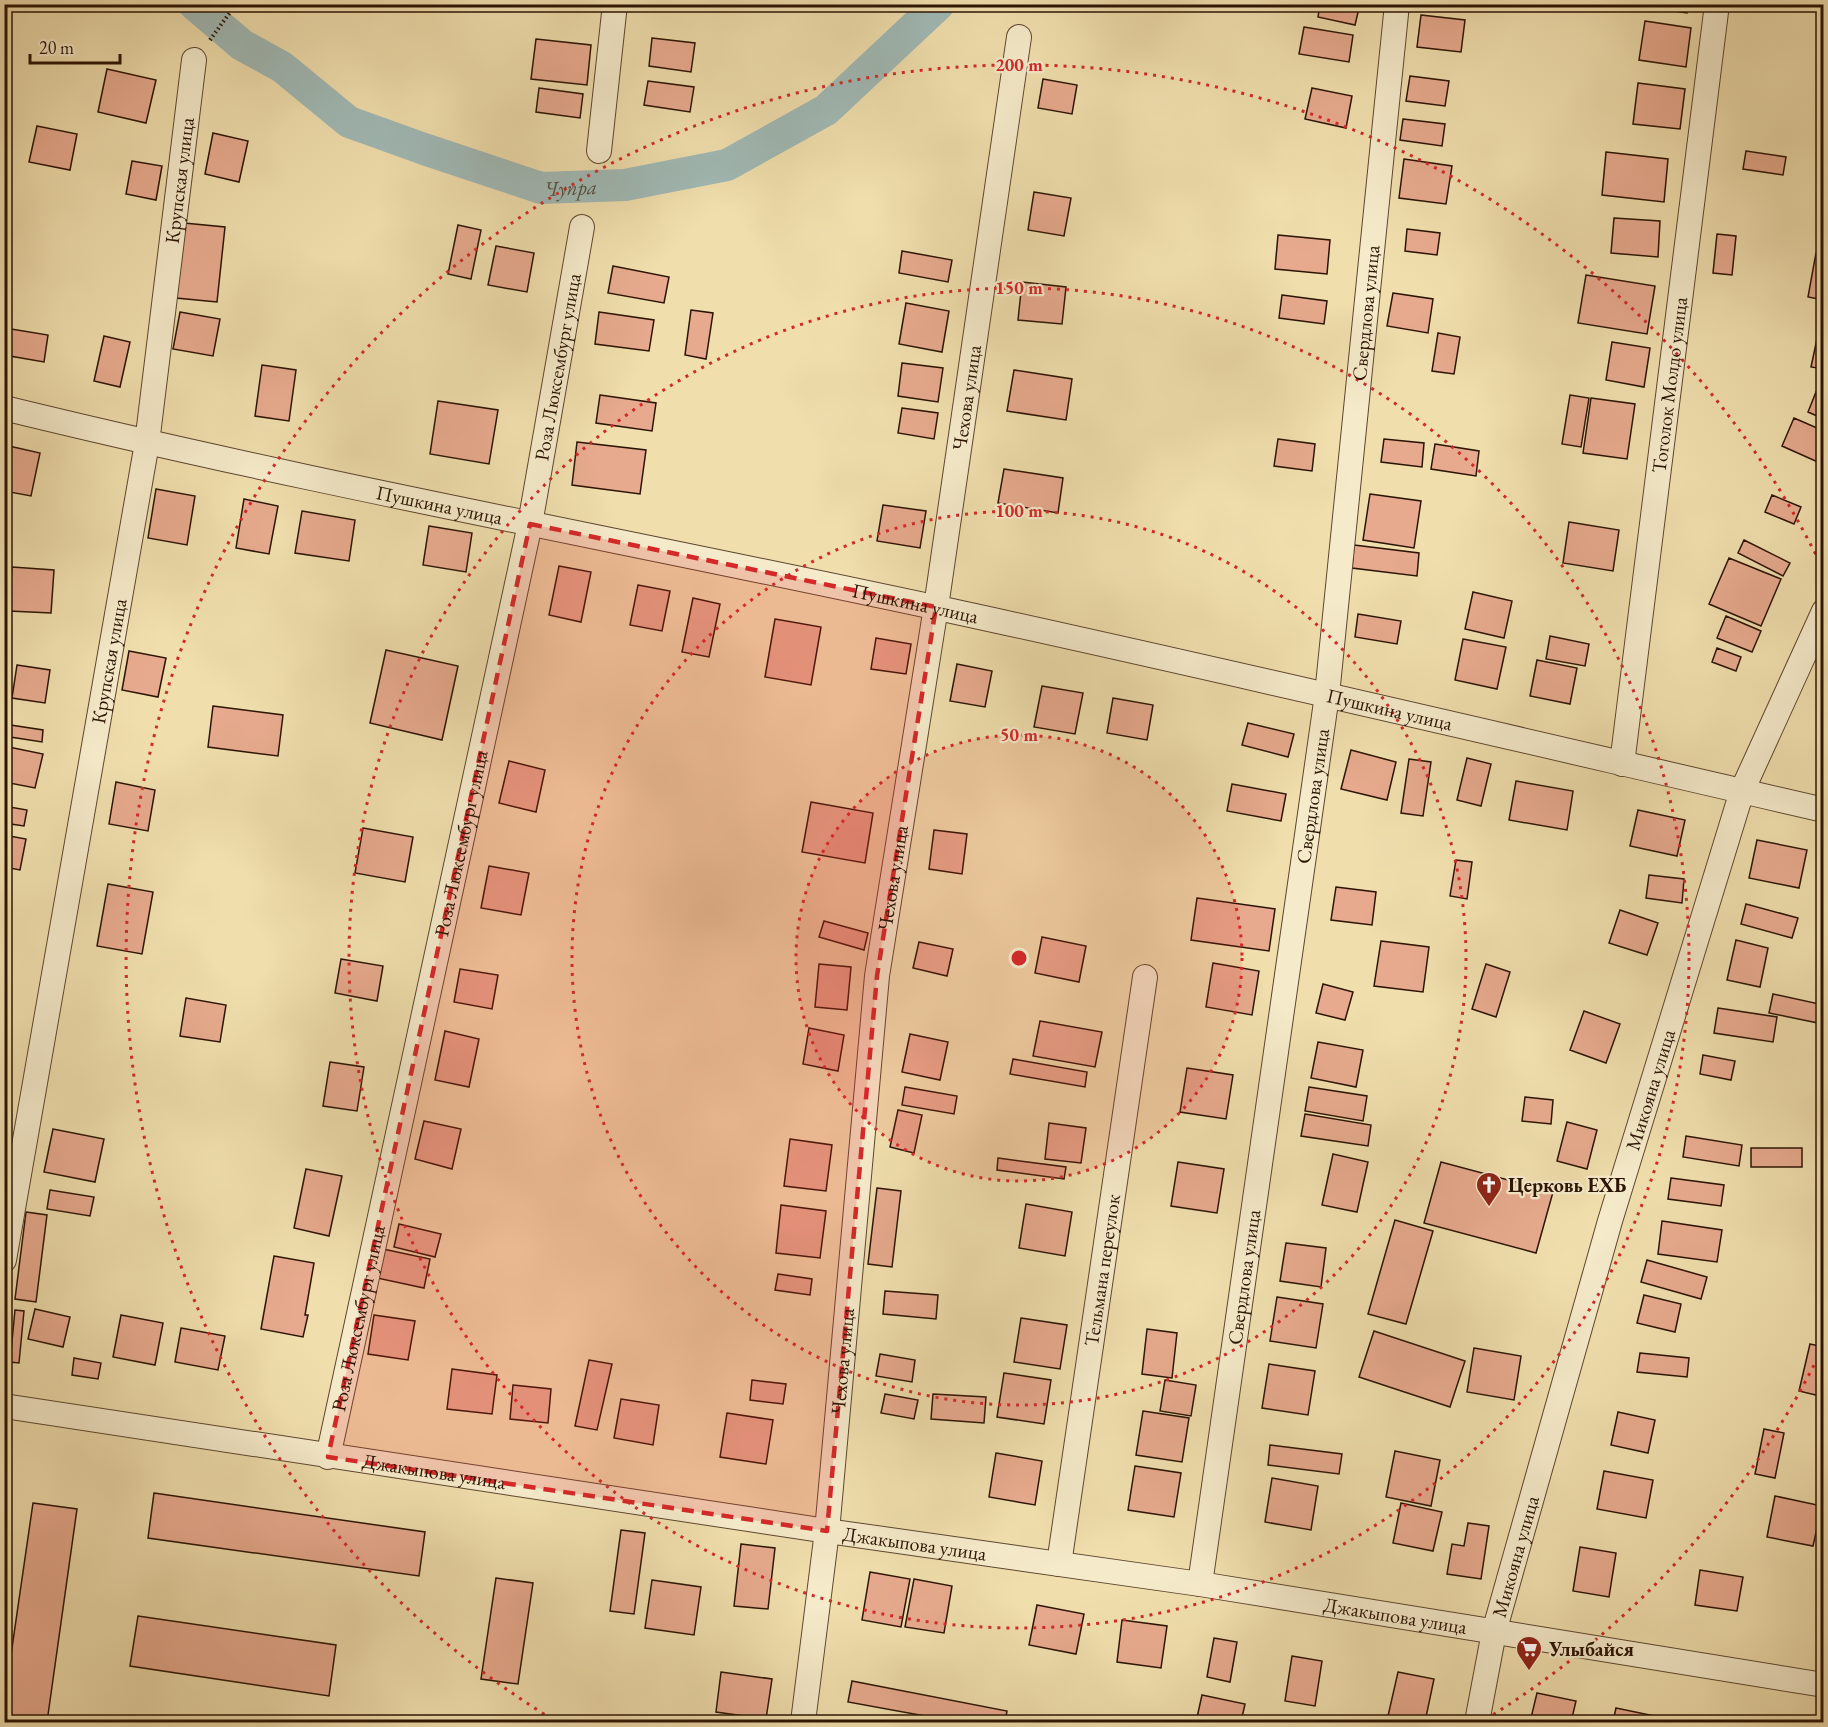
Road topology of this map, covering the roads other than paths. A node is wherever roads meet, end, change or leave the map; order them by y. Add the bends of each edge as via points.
1 (615, 4) edge
2 (1397, 4) edge
3 (1717, 4) edge
4 (1019, 37) dead end
5 (194, 60) road end
6 (599, 151) dead end
7 (582, 227) dead end
8 (4, 408) edge
9 (147, 443) junction
10 (530, 524) junction
11 (936, 608) junction
12 (1822, 617) edge
13 (1328, 695) junction
14 (1622, 764) junction
15 (1742, 791) junction
16 (1824, 810) edge
17 (1145, 976) dead end
18 (4, 1260) edge
19 (4, 1406) edge
20 (328, 1456) junction
21 (827, 1531) junction
22 (1059, 1564) junction
23 (1200, 1584) junction
24 (1494, 1632) junction
25 (1824, 1684) edge
26 (803, 1722) edge
27 (1478, 1722) edge

1 - 6 street
2 - 13 street, Свердлова улица
3 - 14 street, Тоголок Молдо улица
4 - 11 street, Чехова улица
5 - 9 street, Крупская улица
7 - 10 street, Роза Люксембург улица
8 - 9 street, Пушкина улица
9 - 10 street, Пушкина улица
9 - 18 street, Крупская улица
10 - 11 street, Пушкина улица
10 - 20 street, Роза Люксембург улица
11 - 13 street, Пушкина улица
11 - 21 street, Чехова улица via 877,976
12 - 15 street, Микояна улица
13 - 14 street, Пушкина улица
13 - 23 street, Свердлова улица
14 - 15 street, Пушкина улица
15 - 16 street, Пушкина улица
15 - 24 street, Микояна улица via 1610,1221
17 - 22 street, Тельмана переулок
19 - 20 street, Джакыпова улица
20 - 21 street, Джакыпова улица
21 - 22 street, Джакыпова улица
21 - 26 street, Чехова улица
22 - 23 street, Джакыпова улица
23 - 24 street, Джакыпова улица
24 - 25 street, Джакыпова улица
24 - 27 street, Микояна улица

